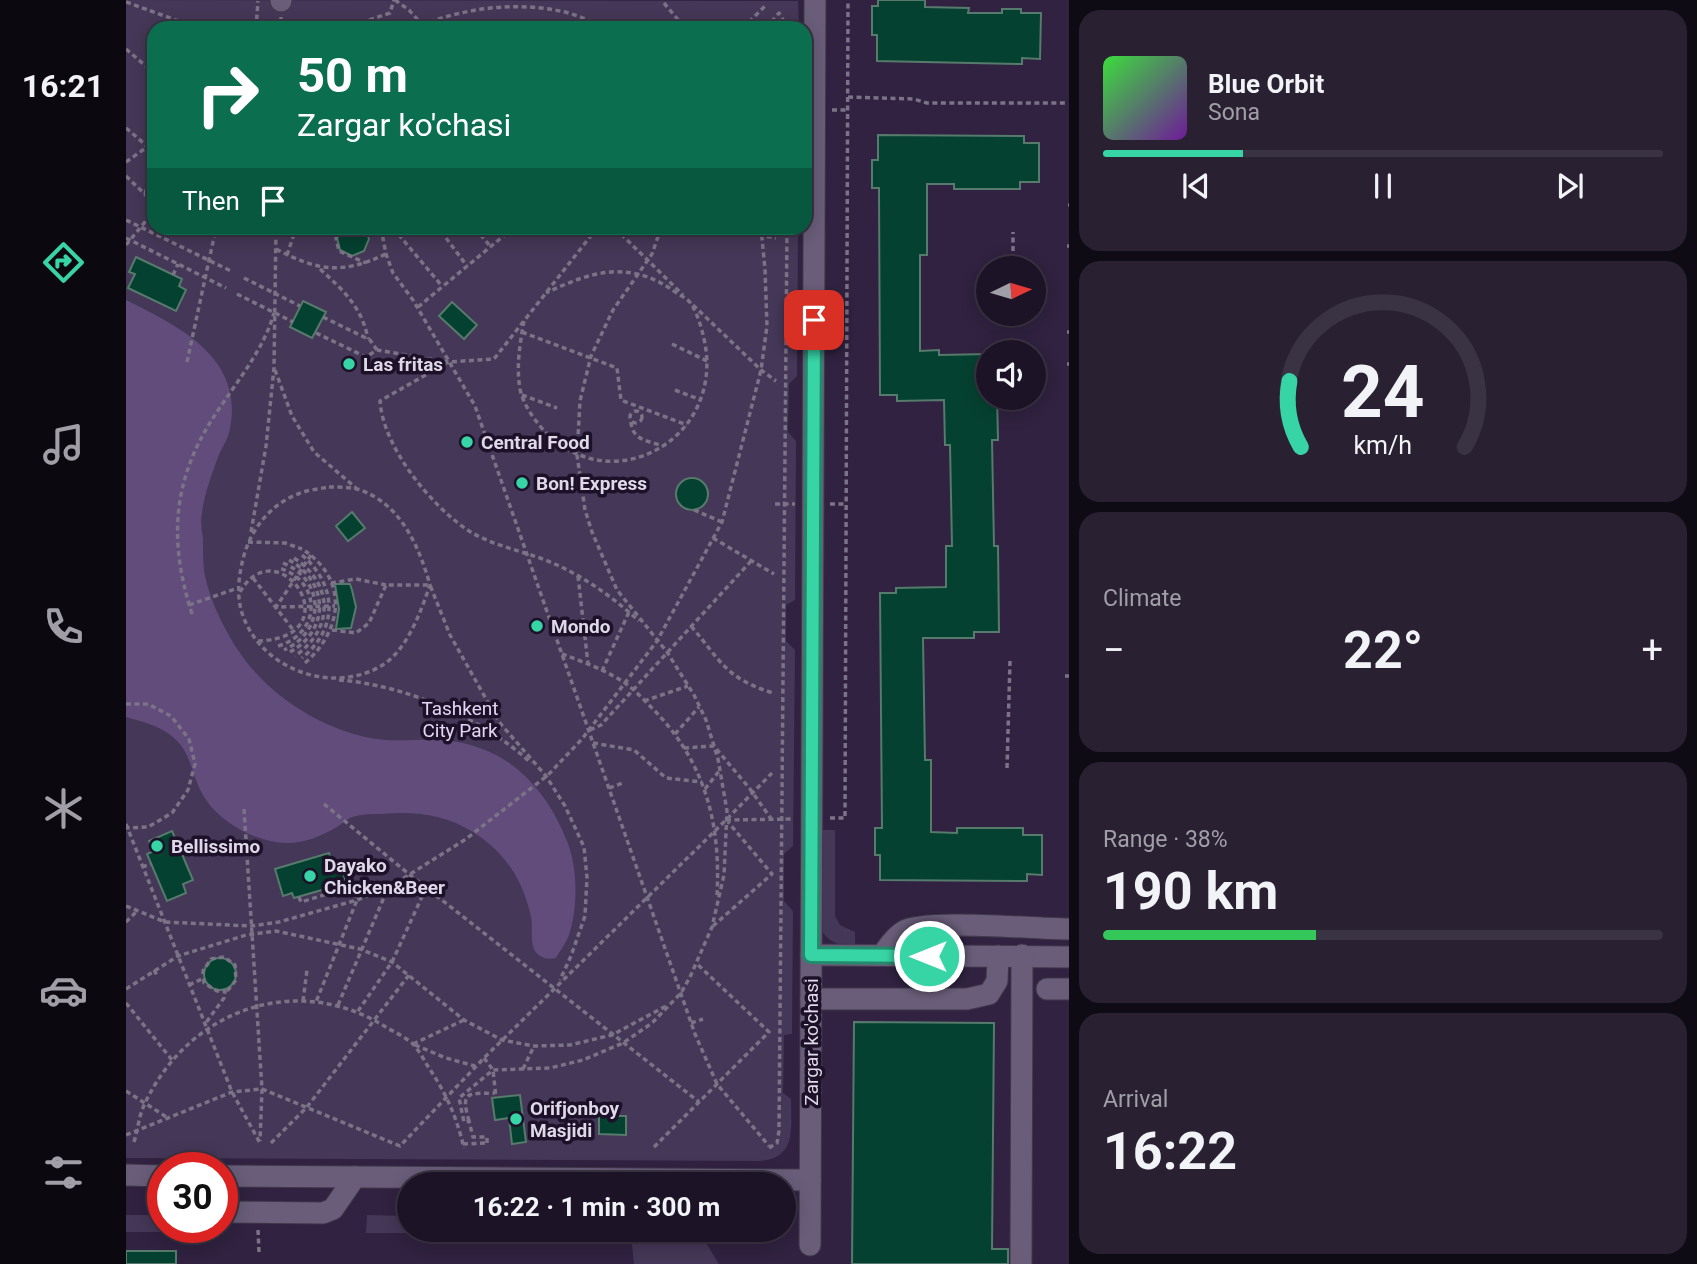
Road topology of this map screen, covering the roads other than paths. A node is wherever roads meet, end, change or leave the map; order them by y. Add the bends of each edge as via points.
1 (815, 0) edge
2 (1069, 929) edge
3 (811, 955) junction
4 (882, 955) junction
5 (998, 956) junction
6 (1022, 956) junction
7 (1069, 957) edge
8 (1047, 989) dead end
9 (1069, 989) edge
10 (810, 999) junction
11 (126, 1175) edge
12 (147, 1176) edge
13 (238, 1176) edge
14 (355, 1177) junction
15 (810, 1180) junction
16 (238, 1212) edge
17 (810, 1255) edge
18 (1021, 1264) edge

1 - 3 street, Zargar ko'chasi
2 - 4 street via 906,929
3 - 4 street
3 - 10 street, Zargar ko'chasi
4 - 5 street
5 - 6 street
5 - 10 street via 997,981 989,994 967,999
6 - 7 street
6 - 18 street
8 - 9 street
10 - 15 street, Zargar ko'chasi
11 - 12 street
13 - 14 street
14 - 15 street
14 - 16 street via 333,1209 323,1213
15 - 17 street, Zargar ko'chasi

